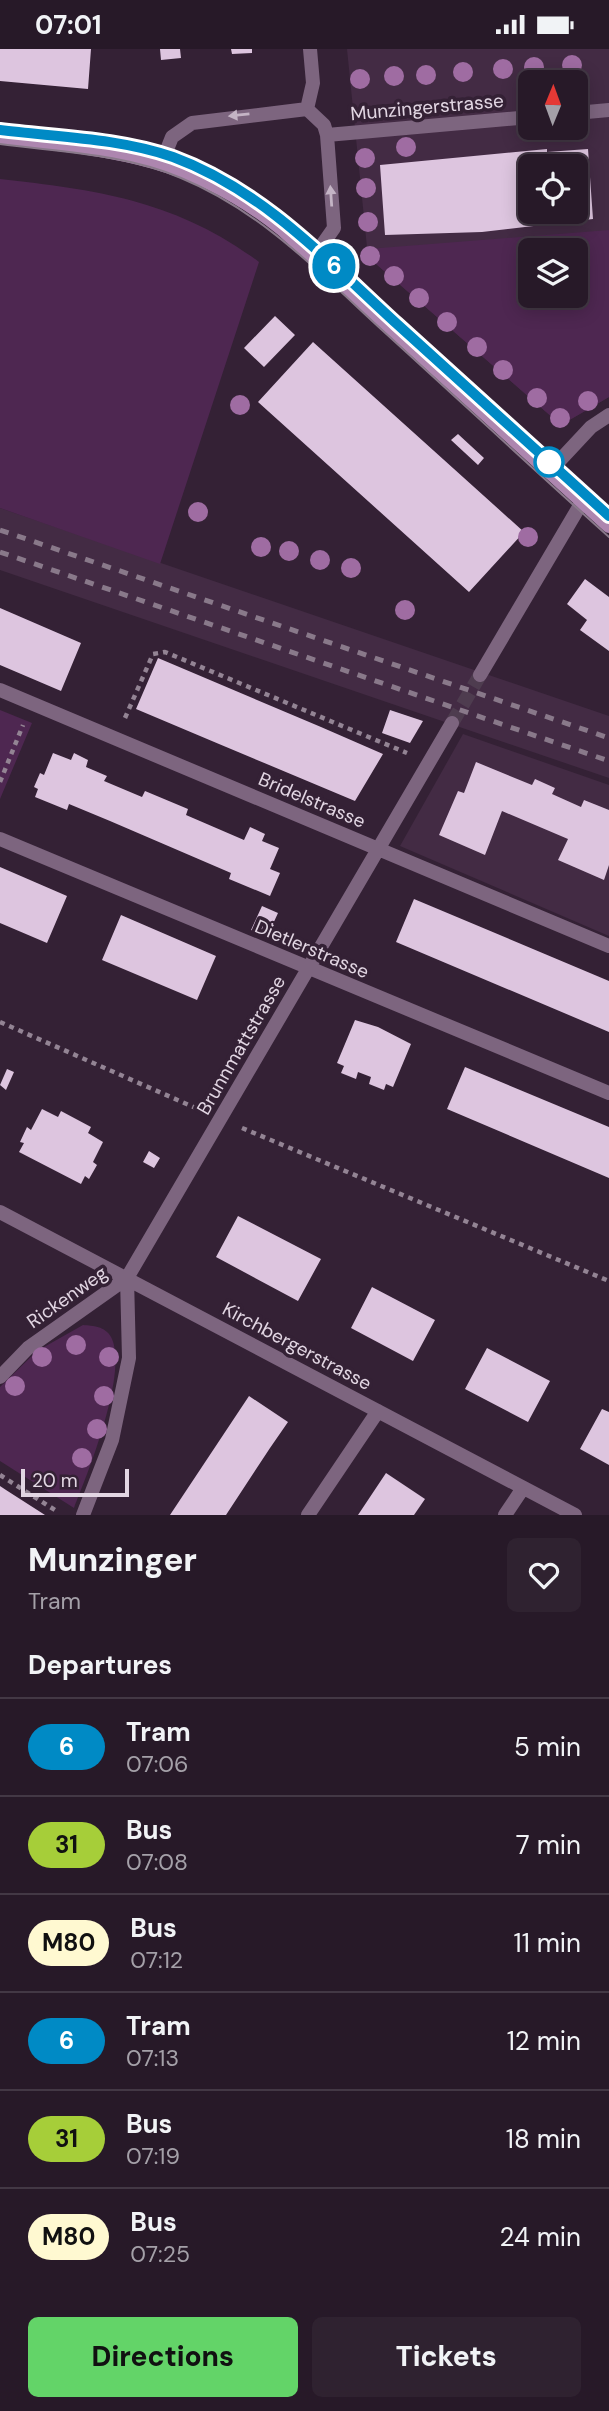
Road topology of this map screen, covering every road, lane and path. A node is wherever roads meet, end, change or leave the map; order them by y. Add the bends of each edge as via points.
1 (310, 49) edge
2 (307, 109) junction
3 (609, 110) edge
4 (588, 112) edge
5 (518, 118) edge
6 (327, 135) junction
7 (0, 137) edge
8 (162, 162) junction
9 (313, 258) junction
10 (609, 415) edge
11 (549, 472) junction
12 (582, 502) junction
13 (609, 526) edge
14 (480, 675) tunnel mouth
15 (0, 690) edge
16 (32, 703) junction
17 (452, 723) tunnel mouth
18 (116, 738) junction
19 (409, 754) dead end
20 (0, 782) edge
21 (0, 839) edge
22 (378, 849) junction
23 (609, 946) edge
24 (308, 968) junction
25 (0, 1022) edge
26 (609, 1093) edge
27 (220, 1119) junction
28 (0, 1212) edge
29 (127, 1278) junction
30 (609, 1281) edge
31 (0, 1377) edge
32 (378, 1411) junction
33 (0, 1475) edge
34 (523, 1488) junction
35 (63, 1515) edge
36 (83, 1515) edge
37 (308, 1515) edge
38 (505, 1515) edge
39 (575, 1515) edge

1 - 2 street via 313,83
2 - 6 street via 324,125
2 -> 8 street via 192,123 172,137
3 - 4 street
5 - 6 street, Munzingerstrasse
9 -> 6 street via 334,228
7 - 8 main road
8 - 9 main road via 227,189
9 - 11 main road
10 - 11 street via 591,427
11 - 12 main road
12 - 13 main road
12 - 14 street
15 - 16 street, Bridelstrasse
16 - 18 street, Bridelstrasse
16 - 20 path
17 - 22 street, Brunnmattstrasse
18 - 19 path via 153,654 165,652
18 - 22 street, Bridelstrasse
21 - 24 street, Dietlerstrasse
22 - 23 street, Bridelstrasse
22 - 24 street, Brunnmattstrasse
24 - 26 street, Dietlerstrasse
24 - 27 street, Brunnmattstrasse
25 - 27 path
27 - 29 street, Brunnmattstrasse
27 - 30 path
28 - 29 street, Kirchbergerstrasse
29 - 31 street, Rickenweg via 28,1348
29 - 32 street, Kirchbergerstrasse
29 - 36 street via 129,1358 112,1440
32 - 34 street, Kirchbergerstrasse
32 - 37 street
33 - 35 path
34 - 38 street
34 - 39 street, Kirchbergerstrasse

